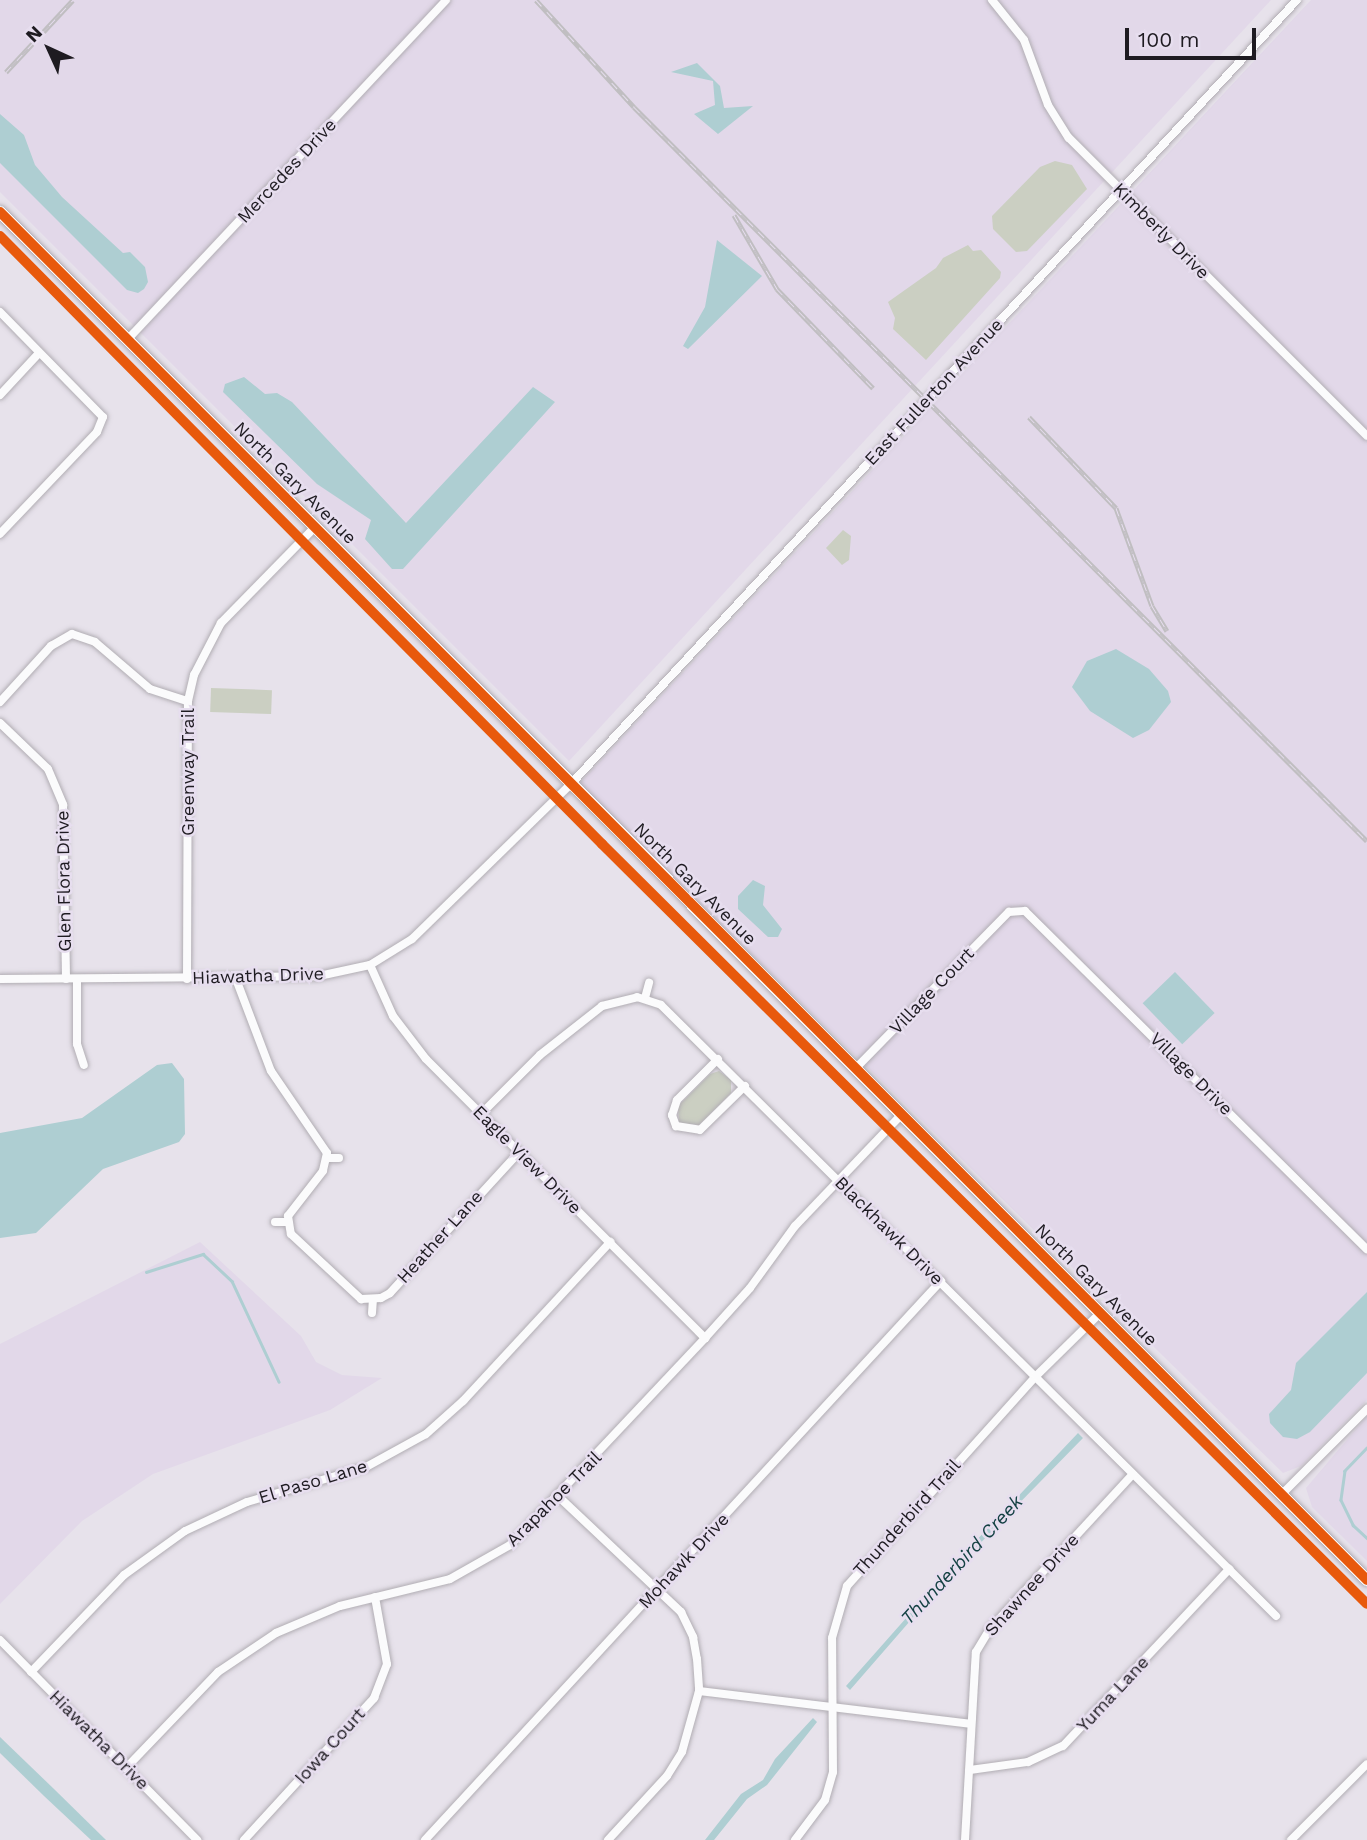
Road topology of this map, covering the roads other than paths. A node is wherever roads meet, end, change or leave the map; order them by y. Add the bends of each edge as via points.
1 (446, 0) edge
2 (992, 0) edge
3 (1297, 0) edge
4 (1121, 190) junction
5 (0, 212) edge
6 (0, 312) edge
7 (127, 340) junction
8 (39, 353) junction
9 (0, 395) edge
10 (1367, 436) edge
11 (314, 528) junction
12 (0, 534) edge
13 (188, 701) junction
14 (0, 702) edge
15 (0, 723) edge
16 (570, 785) junction
17 (1009, 912) joint
18 (370, 965) junction
19 (0, 979) edge
20 (65, 979) junction
21 (77, 979) junction
22 (187, 979) junction
23 (236, 979) junction
24 (649, 983) dead end
25 (645, 998) junction
26 (718, 1059) junction
27 (84, 1065) dead end
28 (855, 1069) junction
29 (745, 1086) junction
30 (481, 1114) junction
31 (901, 1115) junction
32 (519, 1152) junction
33 (327, 1158) junction
34 (340, 1158) dead end
35 (837, 1179) junction
36 (275, 1222) dead end
37 (288, 1222) junction
38 (610, 1242) junction
39 (1367, 1249) edge
40 (941, 1281) junction
41 (373, 1299) junction
42 (372, 1313) dead end
43 (1100, 1314) junction
44 (705, 1338) junction
45 (1036, 1376) junction
46 (1367, 1409) edge
47 (1133, 1474) junction
48 (1282, 1495) junction
49 (559, 1497) junction
50 (1229, 1569) junction
51 (1367, 1580) edge
52 (658, 1589) junction
53 (375, 1597) junction
54 (1276, 1616) dead end
55 (0, 1640) edge
56 (31, 1672) junction
57 (699, 1691) junction
58 (834, 1707) junction
59 (970, 1724) junction
60 (1367, 1764) edge
61 (127, 1768) junction
62 (970, 1770) junction
63 (197, 1840) edge
64 (244, 1840) edge
65 (425, 1840) edge
66 (608, 1840) edge
67 (795, 1840) edge
68 (965, 1840) edge
69 (1291, 1840) edge

1 - 7 street, Mercedes Drive
2 - 4 street, Kimberly Drive via 1024,40 1054,118
3 - 4 street, East Fullerton Avenue
4 - 10 street, Kimberly Drive
4 - 16 street, East Fullerton Avenue
5 - 7 street, North Gary Avenue
6 - 8 street
7 - 11 street, North Gary Avenue
8 - 9 street
8 - 12 street via 103,417 97,432
11 - 13 street, Greenway Trail via 221,623 200,660
11 - 16 street, North Gary Avenue
13 - 14 street via 150,689 95,642 73,630 51,646
13 - 22 street, Greenway Trail
15 - 20 street, Glen Flora Drive via 48,769 63,805
16 - 18 street, Hiawatha Drive via 434,921
16 - 28 street, North Gary Avenue
17 - 28 street, Village Court
17 - 39 street, Village Drive via 1025,911
18 - 23 street, Hiawatha Drive via 319,976
18 - 30 street, Eagle View Drive via 404,1032
19 - 20 street, Hiawatha Drive
20 - 21 street, Hiawatha Drive
21 - 22 street, Hiawatha Drive
21 - 27 street via 77,1044
22 - 23 street, Hiawatha Drive
23 - 33 street via 271,1071 321,1140
24 - 25 street
25 - 26 street, Blackhawk Drive via 671,1013
25 - 30 street via 628,997 602,1006 540,1055
26 - 29 street, Blackhawk Drive
26 - 29 street via 677,1100 672,1115 676,1126 700,1129
28 - 31 street, North Gary Avenue
29 - 35 street, Blackhawk Drive
30 - 32 street, Eagle View Drive
31 - 35 street, Arapahoe Trail
31 - 43 street, North Gary Avenue
32 - 38 street, Eagle View Drive
32 - 41 street, Heather Lane via 390,1293
33 - 34 street
33 - 37 street via 323,1171 293,1206
35 - 40 street, Blackhawk Drive
35 - 44 street, Arapahoe Trail
36 - 37 street
37 - 41 street via 297,1241 352,1292
38 - 44 street, Eagle View Drive
38 - 56 street, El Paso Lane via 463,1401 426,1434 366,1467 247,1502 185,1531 124,1575
40 - 45 street, Blackhawk Drive
40 - 52 street, Mohawk Drive
41 - 42 street
43 - 45 street, Thunderbird Trail
43 - 48 street, North Gary Avenue
44 - 49 street, Arapahoe Trail
45 - 47 street, Blackhawk Drive
45 - 58 street, Thunderbird Trail via 847,1586 832,1637
46 - 48 street
47 - 50 street, Blackhawk Drive
47 - 59 street, Shawnee Drive via 982,1639 972,1670
48 - 51 street, North Gary Avenue
49 - 52 street
49 - 53 street, Arapahoe Trail via 520,1537 477,1566 429,1586
50 - 54 street, Blackhawk Drive
50 - 62 street, Yuma Lane via 1063,1746 1027,1762
52 - 57 street via 688,1623
52 - 65 street, Mohawk Drive
53 - 61 street, Arapahoe Trail via 307,1618 245,1652 194,1695
53 - 64 street, Iowa Court via 387,1664 374,1698
55 - 56 street, Hiawatha Drive
56 - 61 street, Hiawatha Drive
57 - 58 street
57 - 66 street via 689,1736 676,1763
58 - 59 street
58 - 67 street, Thunderbird Trail via 830,1786 816,1817
59 - 62 street, Shawnee Drive
60 - 69 street
61 - 63 street, Hiawatha Drive
62 - 68 street, Shawnee Drive

